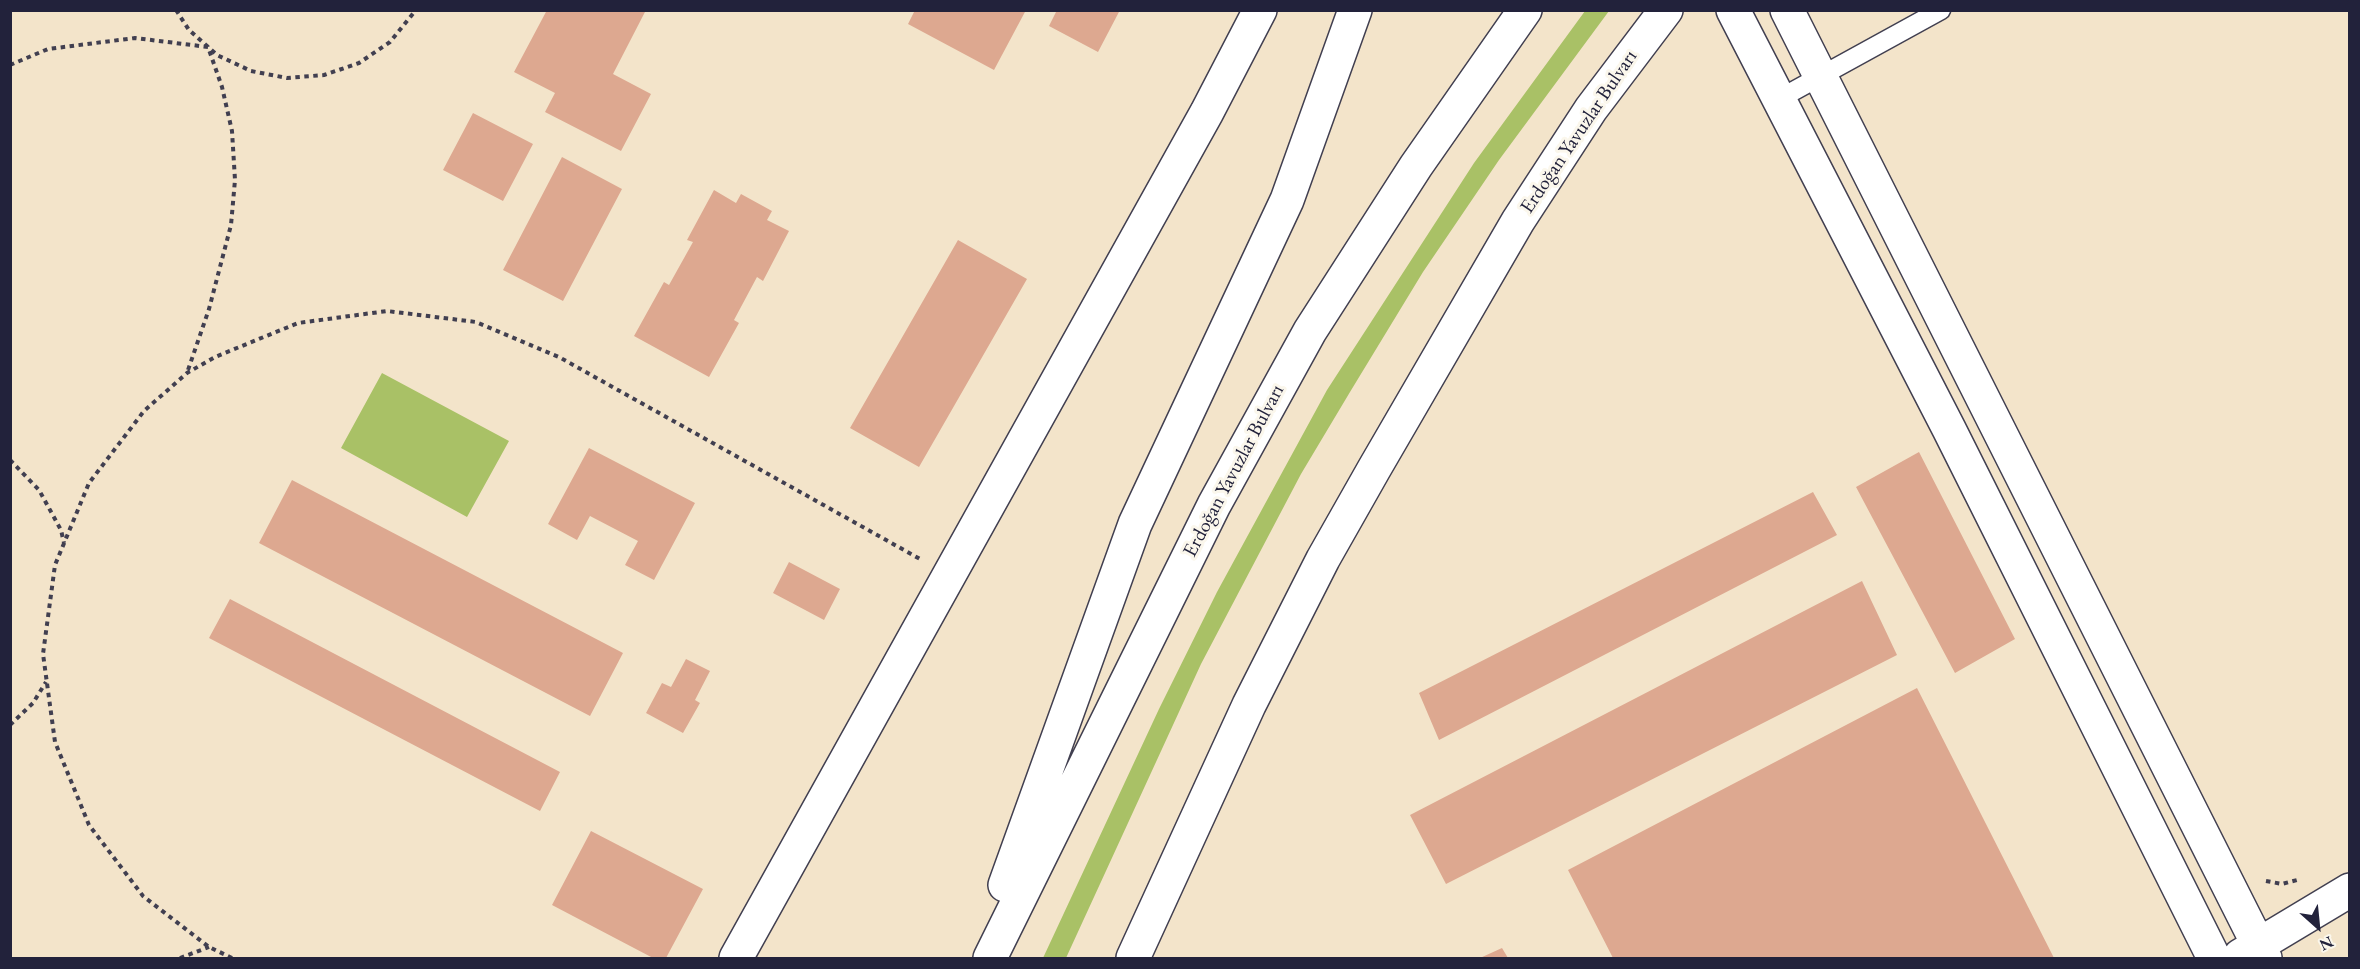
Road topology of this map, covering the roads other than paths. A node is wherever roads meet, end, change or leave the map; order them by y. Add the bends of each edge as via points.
1 (1260, 10) edge
2 (1355, 10) edge
3 (1525, 10) edge
4 (1666, 10) edge
5 (1733, 10) edge
6 (1787, 10) edge
7 (1941, 10) edge
8 (1820, 76) junction
9 (1779, 99) junction
10 (2349, 890) edge
11 (2253, 954) edge
12 (736, 958) edge
13 (979, 958) edge
14 (990, 958) edge
15 (1133, 958) edge
16 (2214, 958) edge

1 - 12 street
2 - 13 street via 1287,200 1135,524
3 - 14 street, Erdoğan Yavuzlar Bulvarı via 1416,166 1310,331 1214,505
4 - 15 street, Erdoğan Yavuzlar Bulvarı via 1591,110 1518,221 1323,559 1249,705
5 - 9 street
6 - 8 street
7 - 8 lane
8 - 9 lane
8 - 11 street
9 - 16 street
10 - 11 street

